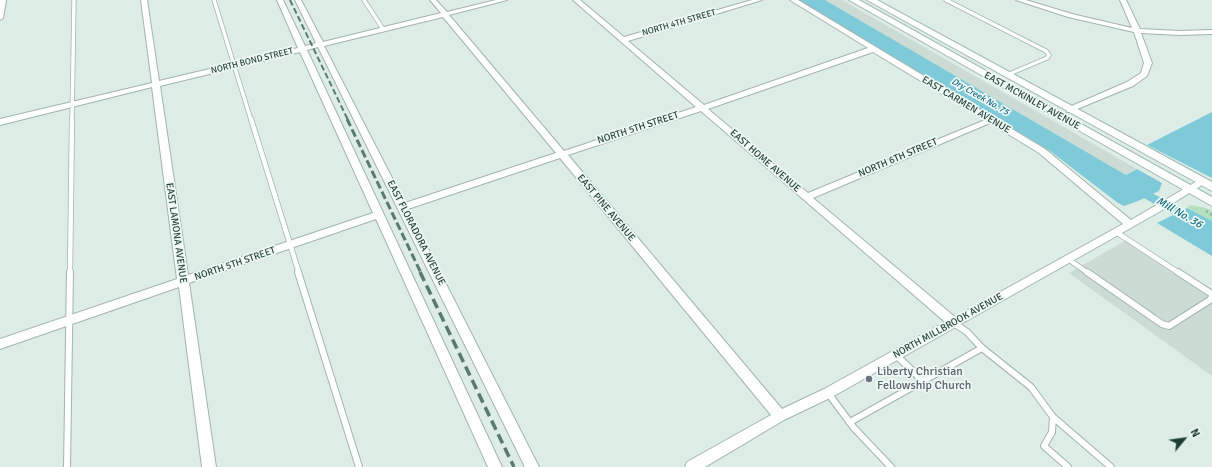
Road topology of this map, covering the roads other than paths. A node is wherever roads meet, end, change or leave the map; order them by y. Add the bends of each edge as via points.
1 (3, 0) edge
2 (74, 0) edge
3 (144, 0) edge
4 (214, 0) edge
5 (280, 0) edge
6 (298, 0) edge
7 (364, 0) edge
8 (433, 0) edge
9 (504, 0) edge
10 (576, 0) edge
11 (759, 0) edge
12 (793, 0) edge
13 (853, 0) edge
14 (871, 0) edge
15 (946, 0) edge
16 (1019, 0) edge
17 (1123, 0) edge
18 (445, 14) junction
19 (0, 18) edge
20 (383, 29) junction
21 (1137, 31) junction
22 (1212, 32) edge
23 (622, 40) junction
24 (321, 44) junction
25 (303, 49) junction
26 (873, 49) junction
27 (950, 55) junction
28 (234, 65) junction
29 (1006, 74) junction
30 (156, 84) junction
31 (72, 104) junction
32 (702, 108) junction
33 (1070, 110) junction
34 (991, 120) junction
35 (0, 122) edge
36 (560, 154) junction
37 (1202, 182) junction
38 (1212, 188) edge
39 (1189, 190) junction
40 (806, 197) junction
41 (1212, 202) edge
42 (402, 207) junction
43 (380, 214) junction
44 (1130, 224) junction
45 (1116, 232) junction
46 (290, 245) junction
47 (1068, 259) junction
48 (183, 281) junction
49 (1212, 296) edge
50 (69, 320) junction
51 (954, 323) junction
52 (0, 344) edge
53 (982, 348) junction
54 (896, 355) junction
55 (924, 382) junction
56 (828, 393) junction
57 (780, 416) junction
58 (1053, 417) junction
59 (850, 422) junction
60 (67, 467) edge
61 (209, 467) edge
62 (359, 467) edge
63 (495, 467) edge
64 (532, 467) edge
65 (692, 467) edge
66 (891, 467) edge
67 (1068, 467) edge
68 (1112, 467) edge

1 - 19 street
2 - 31 lane
3 - 30 street, EAST LAMONA AVENUE
4 - 28 lane
5 - 25 street
6 - 24 street, EAST FLORADORA AVENUE
7 - 20 lane
8 - 18 street, EAST PINE AVENUE
9 - 18 street, NORTH BOND STREET
10 - 23 street, EAST HOME AVENUE
11 - 23 street, NORTH 4TH STREET
12 - 26 street, EAST CARMEN AVENUE
13 - 27 main road, EAST MCKINLEY AVENUE
14 - 29 main road, EAST MCKINLEY AVENUE
15 - 29 lane via 1035,45 1049,55
16 - 21 street via 1070,16
17 - 21 street
18 - 20 street, NORTH BOND STREET
18 - 36 street, EAST PINE AVENUE
20 - 24 street, NORTH BOND STREET
21 - 22 street
21 - 33 street via 1148,63 1144,74 1130,84
23 - 32 street, EAST HOME AVENUE
24 - 25 street, NORTH BOND STREET
24 - 42 street, EAST FLORADORA AVENUE
25 - 28 street, NORTH BOND STREET
25 - 43 street
26 - 32 street, NORTH 5TH STREET
26 - 34 street, EAST CARMEN AVENUE
27 - 33 main road via 984,69 1051,106
27 - 39 main road, EAST MCKINLEY AVENUE
28 - 30 street, NORTH BOND STREET
28 - 46 lane
29 - 33 main road, EAST MCKINLEY AVENUE
30 - 31 street, NORTH BOND STREET
30 - 48 street, EAST LAMONA AVENUE
31 - 35 street, NORTH BOND STREET
31 - 50 lane
32 - 36 street, NORTH 5TH STREET
32 - 40 street, EAST HOME AVENUE
33 - 37 main road, EAST MCKINLEY AVENUE
34 - 40 street, NORTH 6TH STREET
34 - 44 street, EAST CARMEN AVENUE via 1042,151
36 - 42 street, NORTH 5TH STREET
36 - 57 street, EAST PINE AVENUE
37 - 38 main road, EAST MCKINLEY AVENUE
37 - 39 street, NORTH MILLBROOK AVENUE
39 - 41 main road, EAST MCKINLEY AVENUE
39 - 44 street, NORTH MILLBROOK AVENUE
40 - 51 street, EAST HOME AVENUE
42 - 64 street, EAST FLORADORA AVENUE
43 - 46 street, NORTH 5TH STREET
43 - 63 street
44 - 45 street, NORTH MILLBROOK AVENUE
45 - 47 street, NORTH MILLBROOK AVENUE
45 - 49 lane
46 - 48 street, NORTH 5TH STREET
46 - 62 lane
47 - 49 lane via 1168,326 1210,300
47 - 51 street, NORTH MILLBROOK AVENUE
48 - 50 street, NORTH 5TH STREET
48 - 61 street, EAST LAMONA AVENUE
50 - 52 street, NORTH 5TH STREET
50 - 60 lane
51 - 53 lane
51 - 54 street, NORTH MILLBROOK AVENUE
53 - 55 lane
53 - 58 lane via 1031,387
54 - 55 lane
54 - 56 street, NORTH MILLBROOK AVENUE
55 - 59 lane
56 - 57 street, NORTH MILLBROOK AVENUE
56 - 59 lane
57 - 65 street, NORTH MILLBROOK AVENUE
58 - 67 lane via 1052,432 1044,446
58 - 68 lane
59 - 66 lane

